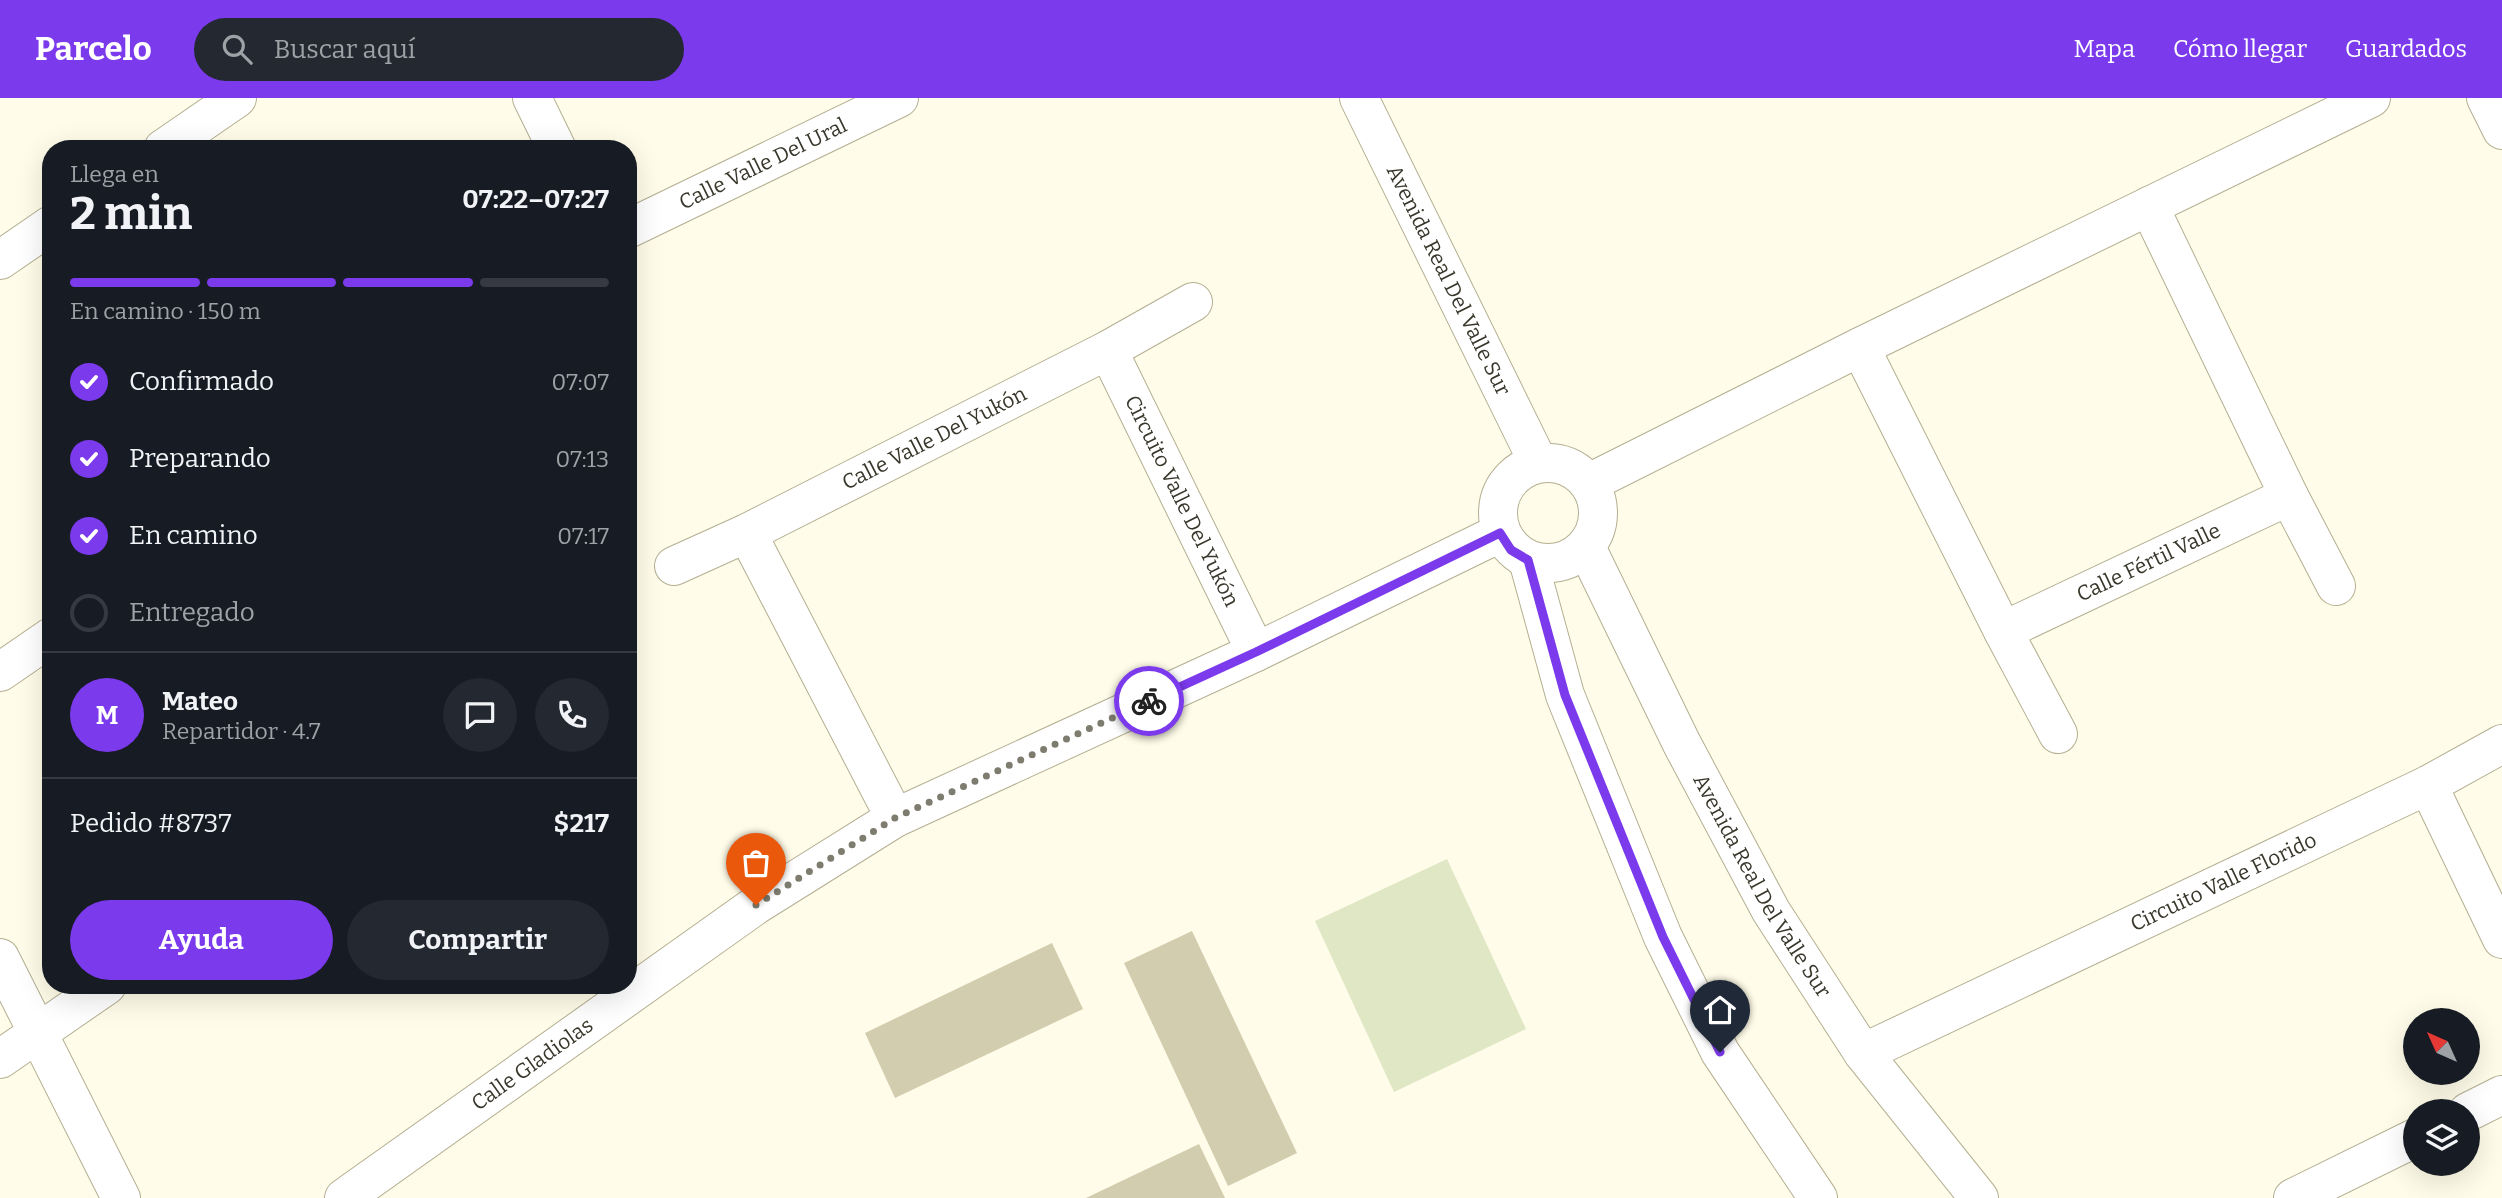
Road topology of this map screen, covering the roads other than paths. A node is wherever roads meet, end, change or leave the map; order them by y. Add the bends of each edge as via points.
1 (237, 98) edge
2 (532, 98) edge
3 (899, 98) edge
4 (1359, 98) edge
5 (2371, 98) edge
6 (2486, 98) edge
7 (2502, 130) edge
8 (176, 140) edge
9 (553, 140) edge
10 (2149, 206) junction
11 (637, 225) edge
12 (42, 231) edge
13 (0, 260) edge
14 (1193, 302) dead end
15 (1860, 347) junction
16 (1108, 350) junction
17 (1538, 462) junction
18 (1590, 483) junction
19 (2289, 496) junction
20 (747, 533) junction
21 (1500, 533) junction
22 (1586, 547) junction
23 (1528, 560) junction
24 (674, 566) dead end
25 (2336, 586) dead end
26 (2003, 631) junction
27 (42, 643) edge
28 (1256, 652) junction
29 (0, 672) edge
30 (2058, 734) dead end
31 (2502, 744) edge
32 (2428, 785) junction
33 (895, 818) junction
34 (2502, 939) edge
35 (0, 958) edge
36 (637, 990) edge
37 (94, 994) edge
38 (631, 994) edge
39 (37, 1032) junction
40 (1863, 1053) junction
41 (0, 1059) edge
42 (2502, 1096) edge
43 (2480, 1106) edge
44 (2403, 1144) edge
45 (121, 1198) edge
46 (344, 1198) edge
47 (1818, 1198) edge
48 (1979, 1198) edge
49 (2292, 1198) edge

1 - 8 street
2 - 9 street
3 - 11 street, Calle Valle Del Ural
4 - 17 street, Avenida Real Del Valle Sur
5 - 10 street
6 - 7 street
10 - 15 street
10 - 19 street
12 - 13 street
14 - 16 street, Calle Valle Del Yukón
15 - 18 street
15 - 26 street
16 - 20 street, Calle Valle Del Yukón
16 - 28 street, Circuito Valle Del Yukón
17 - 18 street via 1558,463
17 - 21 street via 1507,485 1498,503
18 - 22 street via 1598,504 1597,527
19 - 25 street
19 - 26 street, Calle Fértil Valle
20 - 24 street, Calle Valle Del Yukón
20 - 33 street
21 - 23 street via 1511,550
21 - 28 street, Calle Gladiolas
22 - 23 street via 1559,563
22 - 40 street, Avenida Real Del Valle Sur via 1682,744 1771,911
23 - 47 street via 1565,695 1663,937 1720,1052
26 - 30 street
27 - 29 street
28 - 33 street, Calle Gladiolas
31 - 32 street, Circuito Valle Florido
32 - 34 street
32 - 40 street, Circuito Valle Florido
33 - 36 street, Calle Gladiolas via 756,905
35 - 39 street
37 - 39 street
38 - 46 street, Calle Gladiolas
39 - 41 street
39 - 45 street
40 - 48 street, Avenida Real Del Valle Sur
42 - 43 street
44 - 49 street

